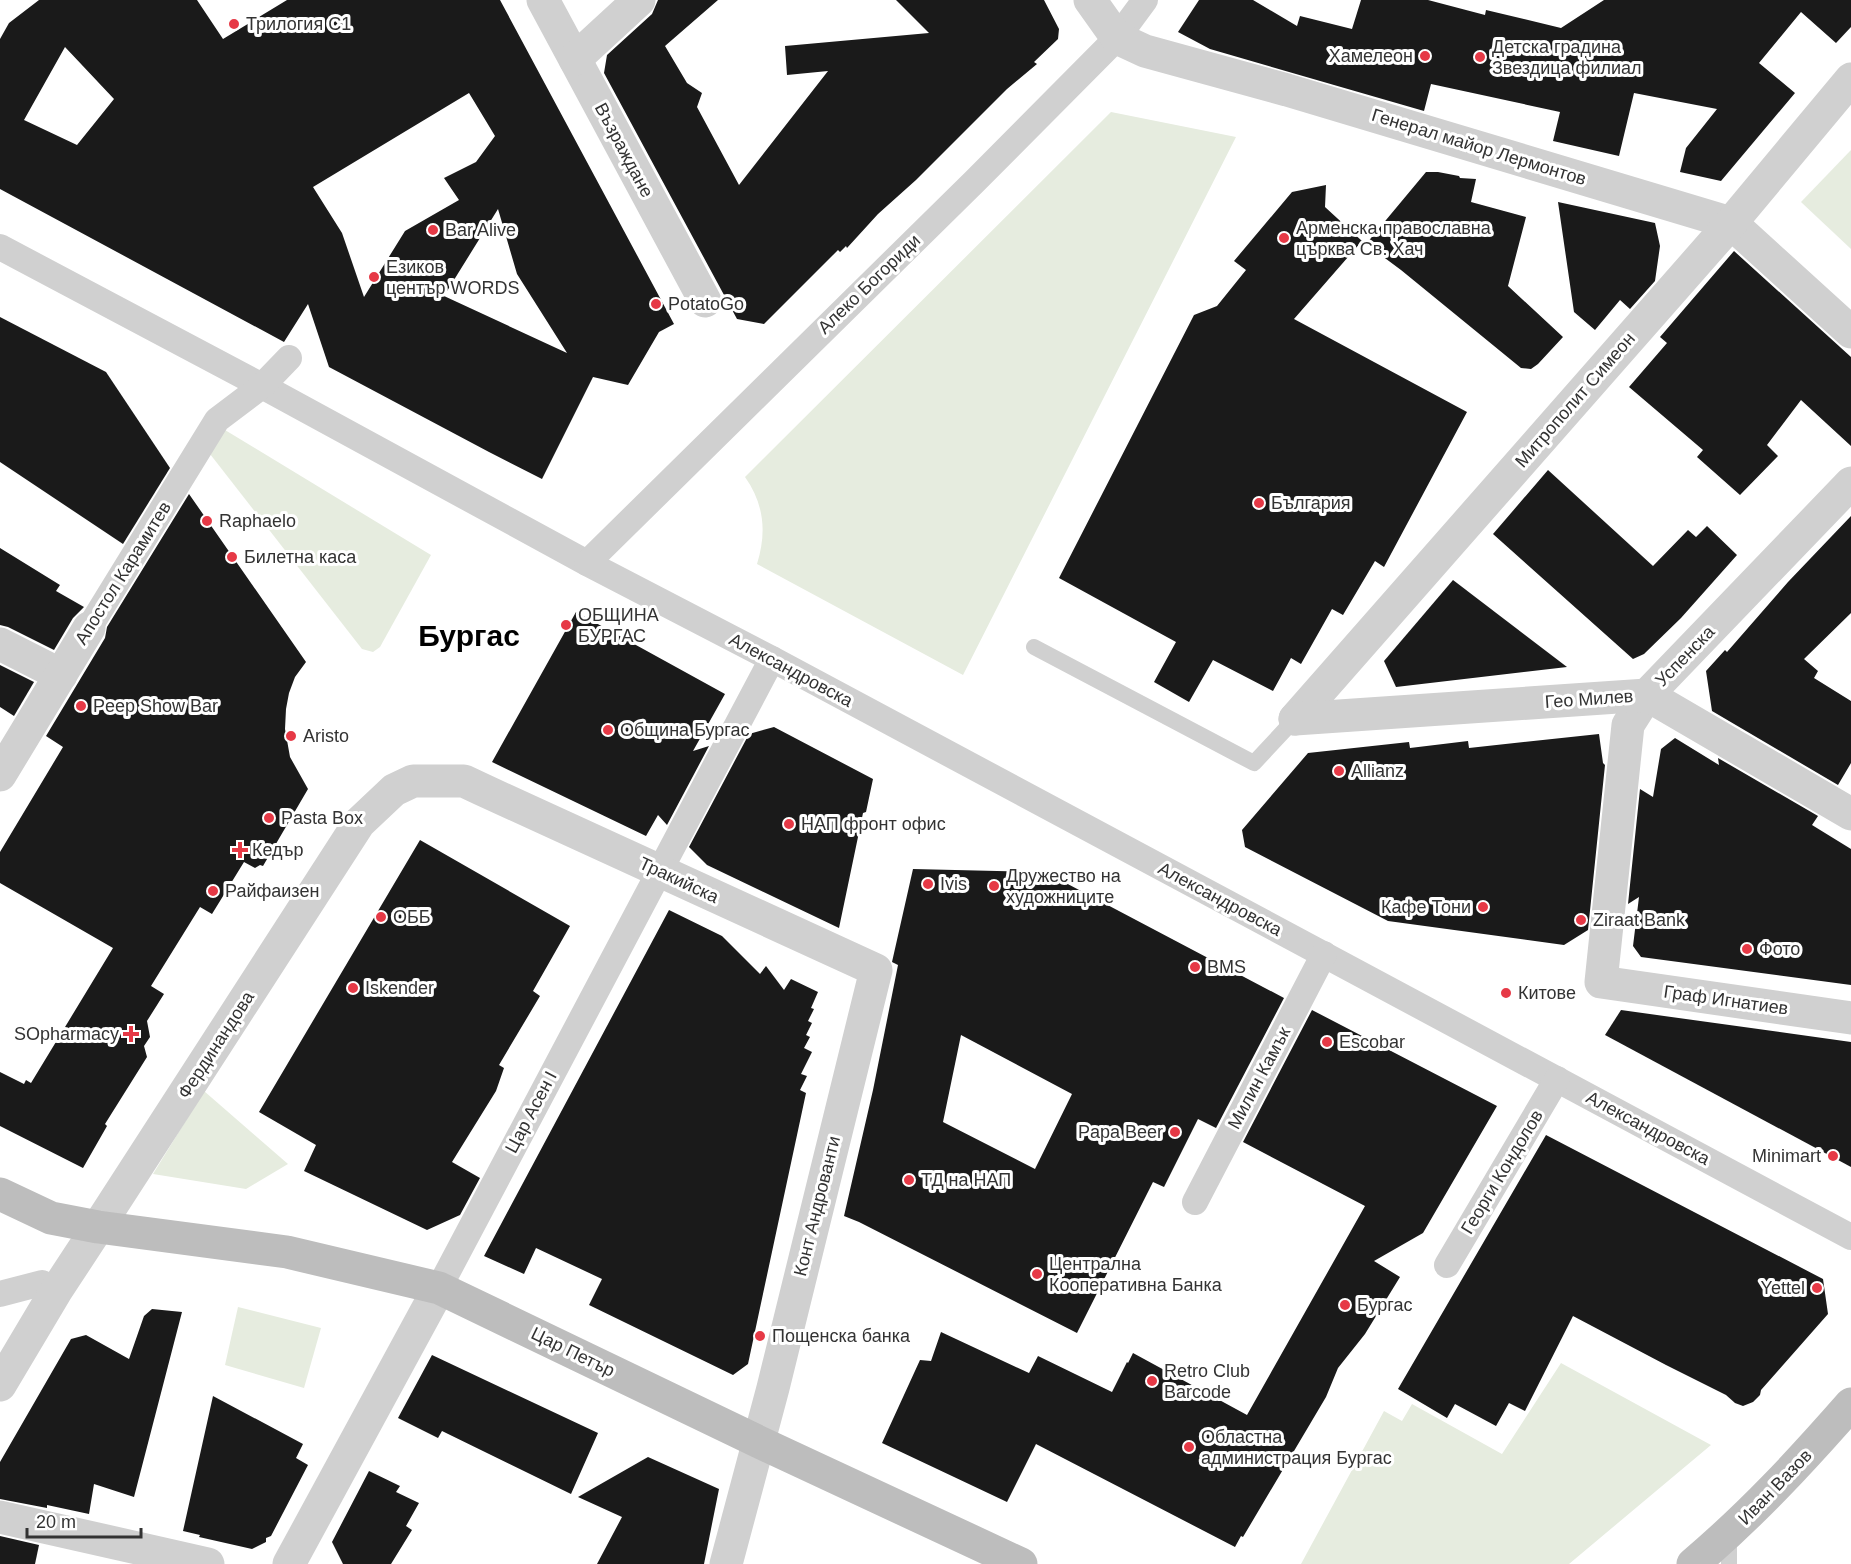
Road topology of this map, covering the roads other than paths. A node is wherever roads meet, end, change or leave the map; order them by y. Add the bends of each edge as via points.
1 (543, 0) edge
2 (639, 0) edge
3 (1090, 0) edge
4 (1145, 0) edge
5 (1117, 38) junction
6 (575, 59) junction
7 (1851, 79) edge
8 (1731, 223) junction
9 (0, 247) edge
10 (705, 300) dead end
11 (1851, 333) edge
12 (289, 358) dead end
13 (262, 386) junction
14 (1851, 483) edge
15 (587, 563) junction
16 (89, 628) joint
17 (0, 644) edge
18 (1034, 647) dead end
19 (772, 659) junction
20 (61, 675) junction
21 (1647, 695) junction
22 (1295, 719) junction
23 (0, 775) edge
24 (481, 789) joint
25 (1851, 814) edge
26 (658, 871) junction
27 (1324, 954) junction
28 (876, 970) joint
29 (1601, 982) joint
30 (1851, 1018) edge
31 (1557, 1079) junction
32 (0, 1194) edge
33 (1195, 1202) dead end
34 (98, 1227) junction
35 (1851, 1237) edge
36 (1447, 1265) dead end
37 (42, 1283) dead end
38 (439, 1288) junction
39 (0, 1294) edge
40 (0, 1385) edge
41 (1851, 1404) edge
42 (759, 1442) junction
43 (0, 1517) edge
44 (1729, 1549) edge
45 (208, 1564) edge
46 (289, 1564) edge
47 (726, 1564) edge
48 (1021, 1564) edge
49 (1694, 1564) edge

1 - 6 street, Възраждане
2 - 6 street
3 - 5 street, Генерал майор Лермонтов
4 - 5 street, Алеко Богориди
5 - 8 street, Генерал майор Лермонтов via 1163,57 1287,90
5 - 15 street, Алеко Богориди
6 - 10 street, Възраждане
7 - 8 street, Митрополит Симеон
8 - 11 street, Генерал майор Лермонтов
8 - 22 street, Митрополит Симеон
9 - 13 street, Александровска
12 - 13 street, Апостол Карамитев
13 - 15 street, Александровска
13 - 16 street, Апостол Карамитев via 217,420
14 - 21 street, Успенска
15 - 19 street, Александровска
16 - 20 street, Апостол Карамитев
17 - 20 street
18 - 22 lane via 1254,763
19 - 26 street, Цар Асен I
19 - 27 street, Александровска
20 - 23 street, Апостол Карамитев
21 - 22 street, Гео Милев
21 - 25 street, Гео Милев
21 - 29 street, Успенска via 1628,725
24 - 26 street, Тракийска
24 - 34 street, Фердинандова via 464,782 413,781 394,790 359,823
26 - 28 street, Тракийска
26 - 38 street, Цар Асен I
27 - 31 street, Александровска
27 - 33 street, Милин Камък
28 - 42 street, Конт Андрованти
29 - 30 street, Граф Игнатиев
31 - 35 street, Александровска
31 - 36 street, Георги Кондолов
32 - 34 main road, Цар Петър via 51,1218
34 - 38 main road, Цар Петър via 287,1252
34 - 40 street, Фердинандова
37 - 39 street
38 - 42 main road, Цар Петър
38 - 46 street, Цар Асен I
41 - 44 main road, Иван Вазов
42 - 47 street, Конт Андрованти
42 - 48 main road, Цар Петър
43 - 45 street
44 - 49 main road, Иван Вазов

